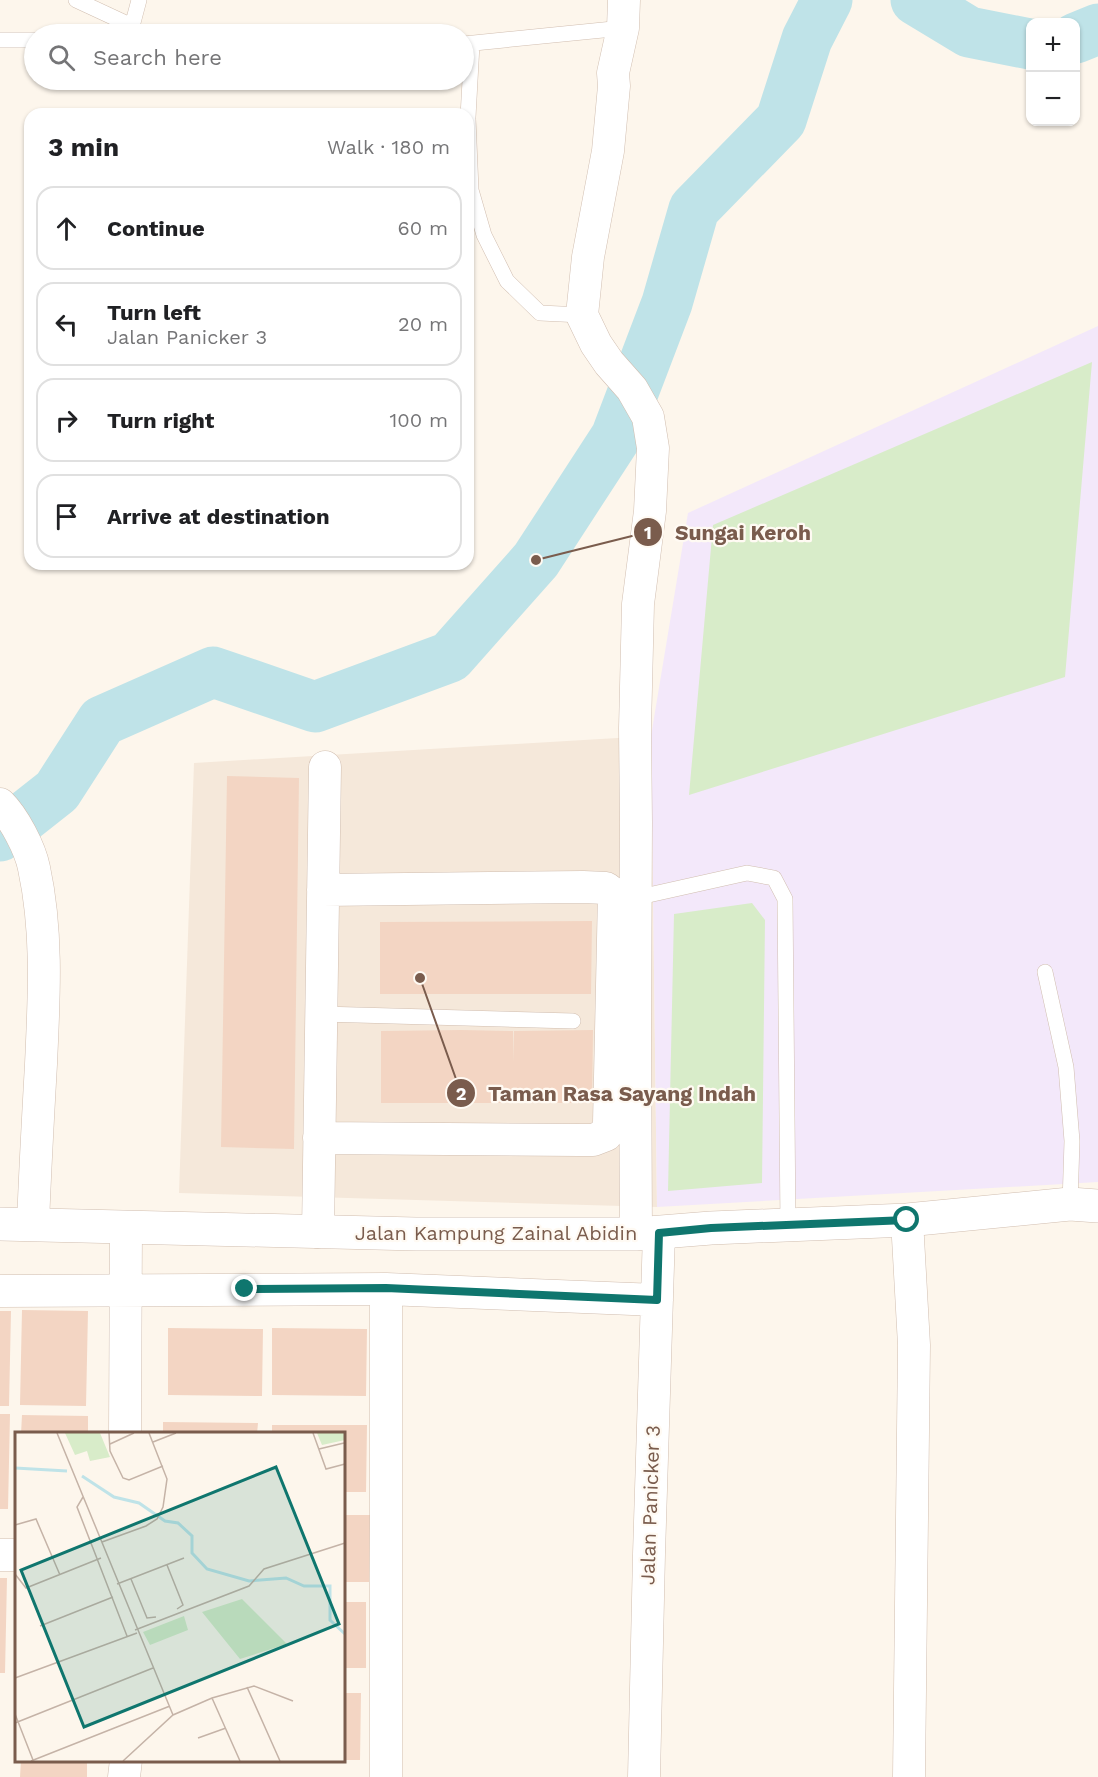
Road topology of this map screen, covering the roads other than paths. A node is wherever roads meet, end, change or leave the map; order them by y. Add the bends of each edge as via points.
1 (76, 0) edge
2 (139, 0) edge
3 (623, 14) edge
4 (120, 24) edge
5 (133, 24) edge
6 (0, 40) edge
7 (24, 40) edge
8 (474, 43) edge
9 (468, 90) edge
10 (468, 108) edge
11 (474, 201) edge
12 (582, 315) junction
13 (324, 767) dead end
14 (2, 806) edge
15 (323, 890) junction
16 (635, 898) junction
17 (1045, 972) dead end
18 (321, 1014) junction
19 (573, 1021) dead end
20 (320, 1138) junction
21 (1084, 1205) edge
22 (907, 1220) junction
23 (0, 1224) edge
24 (33, 1224) junction
25 (789, 1225) junction
26 (126, 1227) junction
27 (318, 1232) junction
28 (648, 1234) junction
29 (386, 1288) junction
30 (126, 1290) junction
31 (0, 1291) edge
32 (657, 1300) junction
33 (125, 1432) edge
34 (126, 1762) edge
35 (124, 1777) edge
36 (386, 1777) edge
37 (644, 1777) edge
38 (909, 1777) edge

1 - 4 lane
2 - 5 lane
3 - 8 lane
3 - 12 street via 613,73 608,151 588,256
6 - 7 lane
9 - 10 lane
11 - 12 lane via 484,236 507,281 540,313
12 - 16 street, Jalan Panicker 3 via 596,344 632,388 648,417 653,448 638,614
13 - 15 street
14 - 24 street via 34,866 43,924 45,967
15 - 18 street
15 - 20 street via 606,888 614,894 606,1135 594,1140
16 - 25 lane via 747,873 774,878 785,899
16 - 28 street, Jalan Panicker 3
17 - 21 lane via 1066,1067 1072,1141
18 - 19 lane
18 - 20 street
20 - 27 street
21 - 22 street, Jalan Kampung Zainal Abidin
22 - 25 street, Jalan Kampung Zainal Abidin
22 - 38 street via 914,1345
23 - 24 street, Jalan Kampung Zainal Abidin
24 - 26 street, Jalan Kampung Zainal Abidin
25 - 28 street, Jalan Kampung Zainal Abidin
26 - 27 street, Jalan Kampung Zainal Abidin
26 - 30 street
27 - 28 street, Jalan Kampung Zainal Abidin
28 - 32 street, Jalan Panicker 3
29 - 30 street
29 - 32 street
29 - 36 street
30 - 31 street
30 - 33 street
32 - 37 street, Jalan Panicker 3
34 - 35 street

